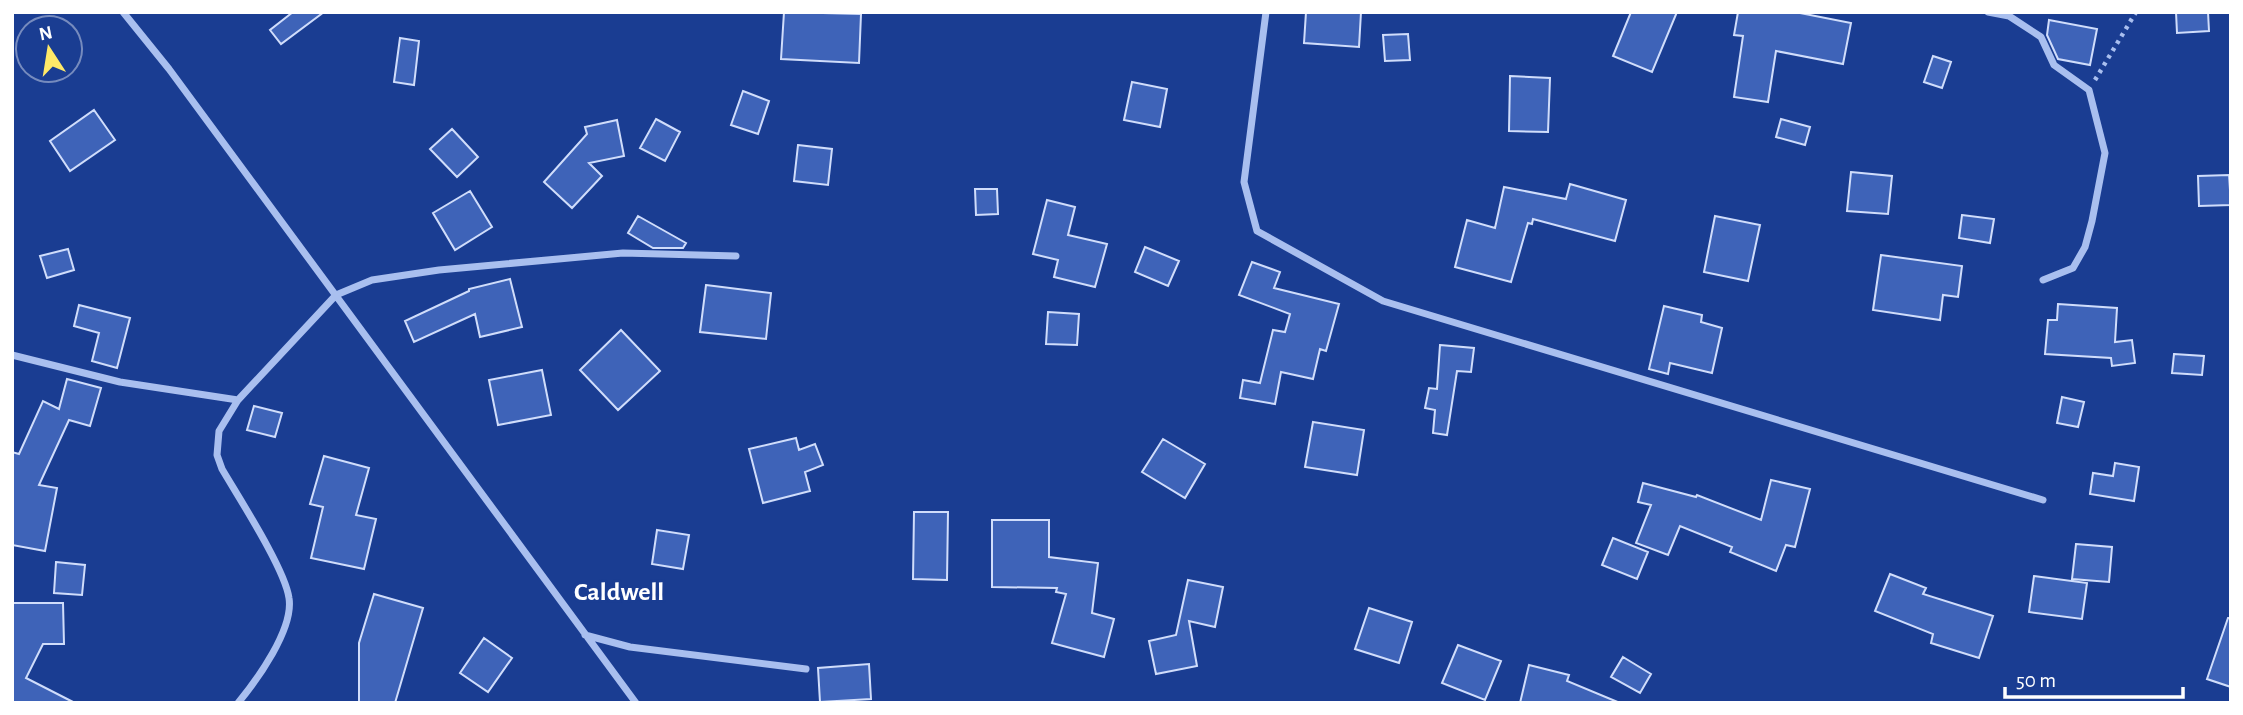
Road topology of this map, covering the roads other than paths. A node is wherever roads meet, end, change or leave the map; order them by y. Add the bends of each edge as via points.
1 (123, 12) edge
2 (1266, 12) edge
3 (1988, 12) edge
4 (2008, 14) edge
5 (736, 256) dead end
6 (2043, 280) dead end
7 (336, 295) junction
8 (12, 355) edge
9 (238, 400) junction
10 (2043, 500) dead end
11 (584, 635) junction
12 (806, 668) dead end
13 (238, 703) edge
14 (636, 703) edge

1 - 7 street
2 - 10 street via 1244,182 1257,231 1383,301
3 - 4 street
4 - 6 street via 2041,37 2054,65 2089,89 2105,153 2085,247 2073,268
5 - 7 street via 623,253 439,270 372,279
7 - 9 street
7 - 11 street
8 - 9 street via 120,382
9 - 13 street via 219,431 217,456 283,578 289,616 282,635
11 - 12 street via 631,647
11 - 14 street

